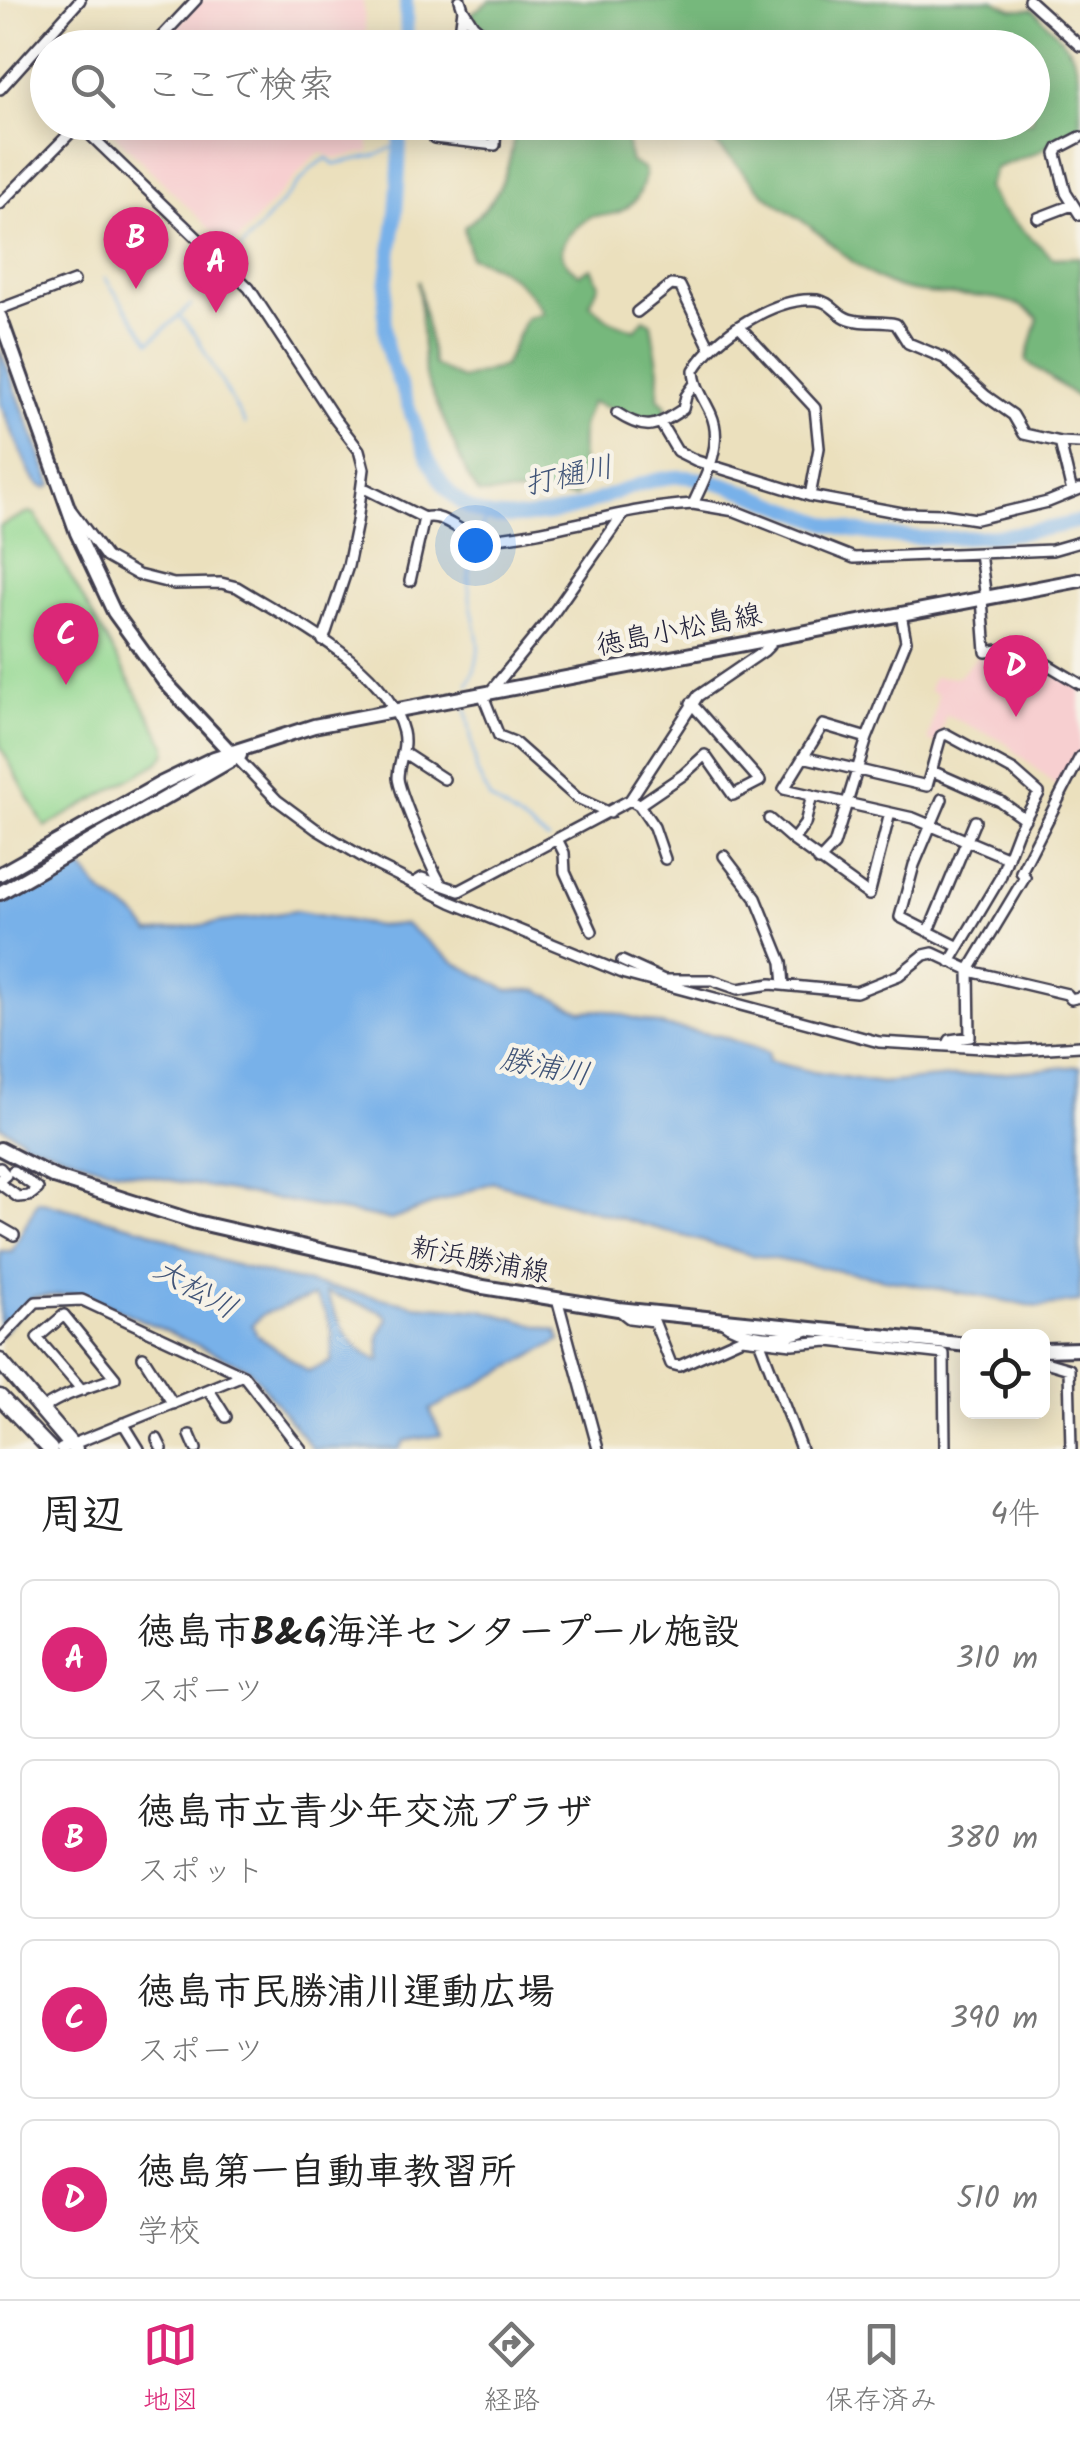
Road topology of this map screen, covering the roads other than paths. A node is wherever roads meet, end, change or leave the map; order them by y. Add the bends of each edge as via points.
1 (80, 0) edge
2 (196, 0) edge
3 (1030, 0) edge
4 (462, 4) edge
5 (53, 30) edge
6 (168, 30) edge
7 (460, 30) edge
8 (480, 30) edge
9 (1080, 46) edge
10 (30, 56) edge
11 (0, 89) edge
12 (1080, 137) edge
13 (63, 140) edge
14 (97, 140) edge
15 (453, 140) edge
16 (495, 140) edge
17 (0, 204) edge
18 (1072, 205) junction
19 (1080, 215) edge
20 (1038, 218) dead end
21 (74, 281) dead end
22 (0, 309) edge
23 (637, 312) dead end
24 (0, 317) edge
25 (739, 326) junction
26 (710, 348) junction
27 (696, 382) junction
28 (617, 413) dead end
29 (662, 424) junction
30 (1060, 442) junction
31 (1080, 443) edge
32 (709, 468) junction
33 (362, 487) junction
34 (1076, 490) edge
35 (810, 496) junction
36 (694, 502) junction
37 (69, 509) junction
38 (622, 514) junction
39 (424, 518) junction
40 (1080, 542) edge
41 (98, 548) junction
42 (980, 553) junction
43 (410, 580) dead end
44 (1080, 580) edge
45 (106, 594) junction
46 (984, 599) junction
47 (901, 614) junction
48 (768, 640) junction
49 (324, 641) junction
50 (1080, 684) edge
51 (486, 692) junction
52 (692, 704) junction
53 (396, 709) junction
54 (867, 738) junction
55 (404, 753) junction
56 (233, 755) junction
57 (802, 757) junction
58 (1080, 757) edge
59 (216, 763) junction
60 (857, 770) junction
61 (932, 771) junction
62 (444, 778) dead end
63 (812, 796) junction
64 (942, 799) dead end
65 (848, 802) junction
66 (634, 803) junction
67 (610, 813) junction
68 (890, 813) junction
69 (769, 819) dead end
70 (1025, 819) junction
71 (975, 821) dead end
72 (931, 826) junction
73 (793, 840) junction
74 (966, 840) junction
75 (558, 841) junction
76 (724, 856) dead end
77 (1008, 858) junction
78 (664, 859) dead end
79 (819, 861) junction
80 (0, 874) edge
81 (414, 883) junction
82 (447, 888) junction
83 (0, 893) edge
84 (464, 907) junction
85 (592, 931) dead end
86 (929, 931) junction
87 (959, 947) junction
88 (622, 960) dead end
89 (950, 962) junction
90 (968, 970) junction
91 (663, 982) junction
92 (784, 985) junction
93 (1080, 998) edge
94 (947, 1046) junction
95 (1080, 1046) edge
96 (0, 1149) edge
97 (6, 1173) edge
98 (0, 1226) edge
99 (14, 1235) dead end
100 (558, 1302) junction
101 (618, 1310) junction
102 (108, 1312) junction
103 (720, 1320) junction
104 (116, 1328) dead end
105 (807, 1329) junction
106 (757, 1337) junction
107 (0, 1340) edge
108 (960, 1344) edge
109 (1080, 1349) edge
110 (1050, 1350) edge
111 (144, 1357) dead end
112 (0, 1361) edge
113 (1050, 1363) edge
114 (243, 1375) junction
115 (82, 1390) junction
116 (209, 1390) junction
117 (0, 1397) edge
118 (174, 1404) junction
119 (42, 1409) junction
120 (226, 1417) dead end
121 (122, 1423) junction
122 (190, 1434) dead end
123 (69, 1447) edge
124 (50, 1449) edge
125 (139, 1449) edge
126 (196, 1449) edge
127 (300, 1449) edge
128 (598, 1449) edge
129 (800, 1449) edge
130 (945, 1449) edge
131 (1071, 1449) edge

1 - 5 street
2 - 6 street
3 - 9 street
4 - 7 street
4 - 8 street
10 - 11 street
12 - 18 street via 1056,154
13 - 17 street
14 - 33 street via 261,304 360,450
15 - 16 street
18 - 19 street
18 - 20 street
21 - 22 street
23 - 26 street via 671,285 680,286
24 - 37 main road
25 - 26 street
25 - 30 street via 784,303 814,300 848,319 896,324 908,344 944,358 1013,415 1024,434
25 - 35 street via 815,408 818,448
26 - 27 street via 694,370
27 - 29 street via 683,409
27 - 32 street via 716,429
28 - 29 street via 640,424
29 - 32 street via 677,451
30 - 31 street
30 - 34 street
32 - 35 street
32 - 36 street
33 - 39 street
33 - 49 street via 348,566
34 - 35 street via 976,519
36 - 38 street
36 - 42 street via 854,558
37 - 41 street
37 - 45 main road
38 - 39 street via 482,540 434,516
38 - 51 street via 548,621
39 - 43 street
40 - 42 street
41 - 45 street
41 - 49 street via 150,580 238,587
42 - 46 street
44 - 46 main road, 徳島小松島線
45 - 56 main road via 151,664
46 - 47 main road, 徳島小松島線
46 - 50 street via 984,650 1018,647
47 - 48 main road, 徳島小松島線
47 - 54 street via 906,641
48 - 51 main road, 徳島小松島線
48 - 52 street via 764,651
49 - 53 street via 358,665
51 - 53 main road, 徳島小松島線
51 - 67 street via 498,736 514,742 577,798
52 - 66 street
52 - 66 street via 760,781 733,795 705,755
53 - 55 street
53 - 56 main road, 徳島小松島線 via 288,734
54 - 57 street via 824,725
54 - 60 street
55 - 62 street
55 - 82 street via 398,773 402,794 431,868
56 - 59 main road, 徳島小松島線
56 - 81 street via 316,829
57 - 60 street
57 - 63 street via 783,787
58 - 90 street via 1020,872 1025,877
59 - 80 main road, 徳島小松島線 via 160,784
59 - 83 main road, 徳島小松島線
60 - 61 street via 927,786
60 - 65 street
61 - 70 street
61 - 70 street via 946,734 1014,771 1039,793
63 - 65 street
63 - 73 street
64 - 72 street
65 - 68 street
65 - 79 street via 834,845
66 - 67 street
66 - 78 street via 654,827
67 - 75 street
68 - 72 street
68 - 79 street via 869,895
69 - 73 street
70 - 77 street
71 - 74 street
72 - 74 street
72 - 86 street via 900,917
73 - 79 street
74 - 77 street
74 - 86 street
75 - 82 street via 466,889
75 - 85 street
76 - 92 street via 756,898 782,962
77 - 87 street
81 - 82 street via 422,878
81 - 84 street
82 - 84 street
84 - 91 street via 590,962
86 - 87 street
87 - 89 street
88 - 91 street
89 - 90 street
89 - 92 street via 924,955 899,975 856,992
90 - 93 street
90 - 94 street via 970,1037
91 - 92 street via 712,980 738,989
91 - 94 street via 857,1038
94 - 95 street
96 - 97 main road, 新浜勝浦線
97 - 100 main road, 新浜勝浦線 via 54,1178 308,1250
98 - 99 street
100 - 101 main road, 新浜勝浦線
100 - 128 street
101 - 103 main road, 新浜勝浦線
101 - 106 street via 654,1322 672,1364 679,1366
102 - 104 street
102 - 107 street via 82,1300 36,1302
102 - 114 street
103 - 105 main road, 新浜勝浦線
103 - 106 street
105 - 106 street
105 - 108 main road, 新浜勝浦線
106 - 129 street
106 - 130 street via 944,1354
109 - 110 main road
111 - 118 street
112 - 119 main road
113 - 131 street via 1069,1369
114 - 116 street
114 - 127 street
115 - 115 street via 115,1378 64,1315 37,1338
115 - 119 street
116 - 118 street
116 - 120 street
117 - 124 main road
118 - 121 street
119 - 123 main road
121 - 123 street
121 - 125 street
122 - 126 street

